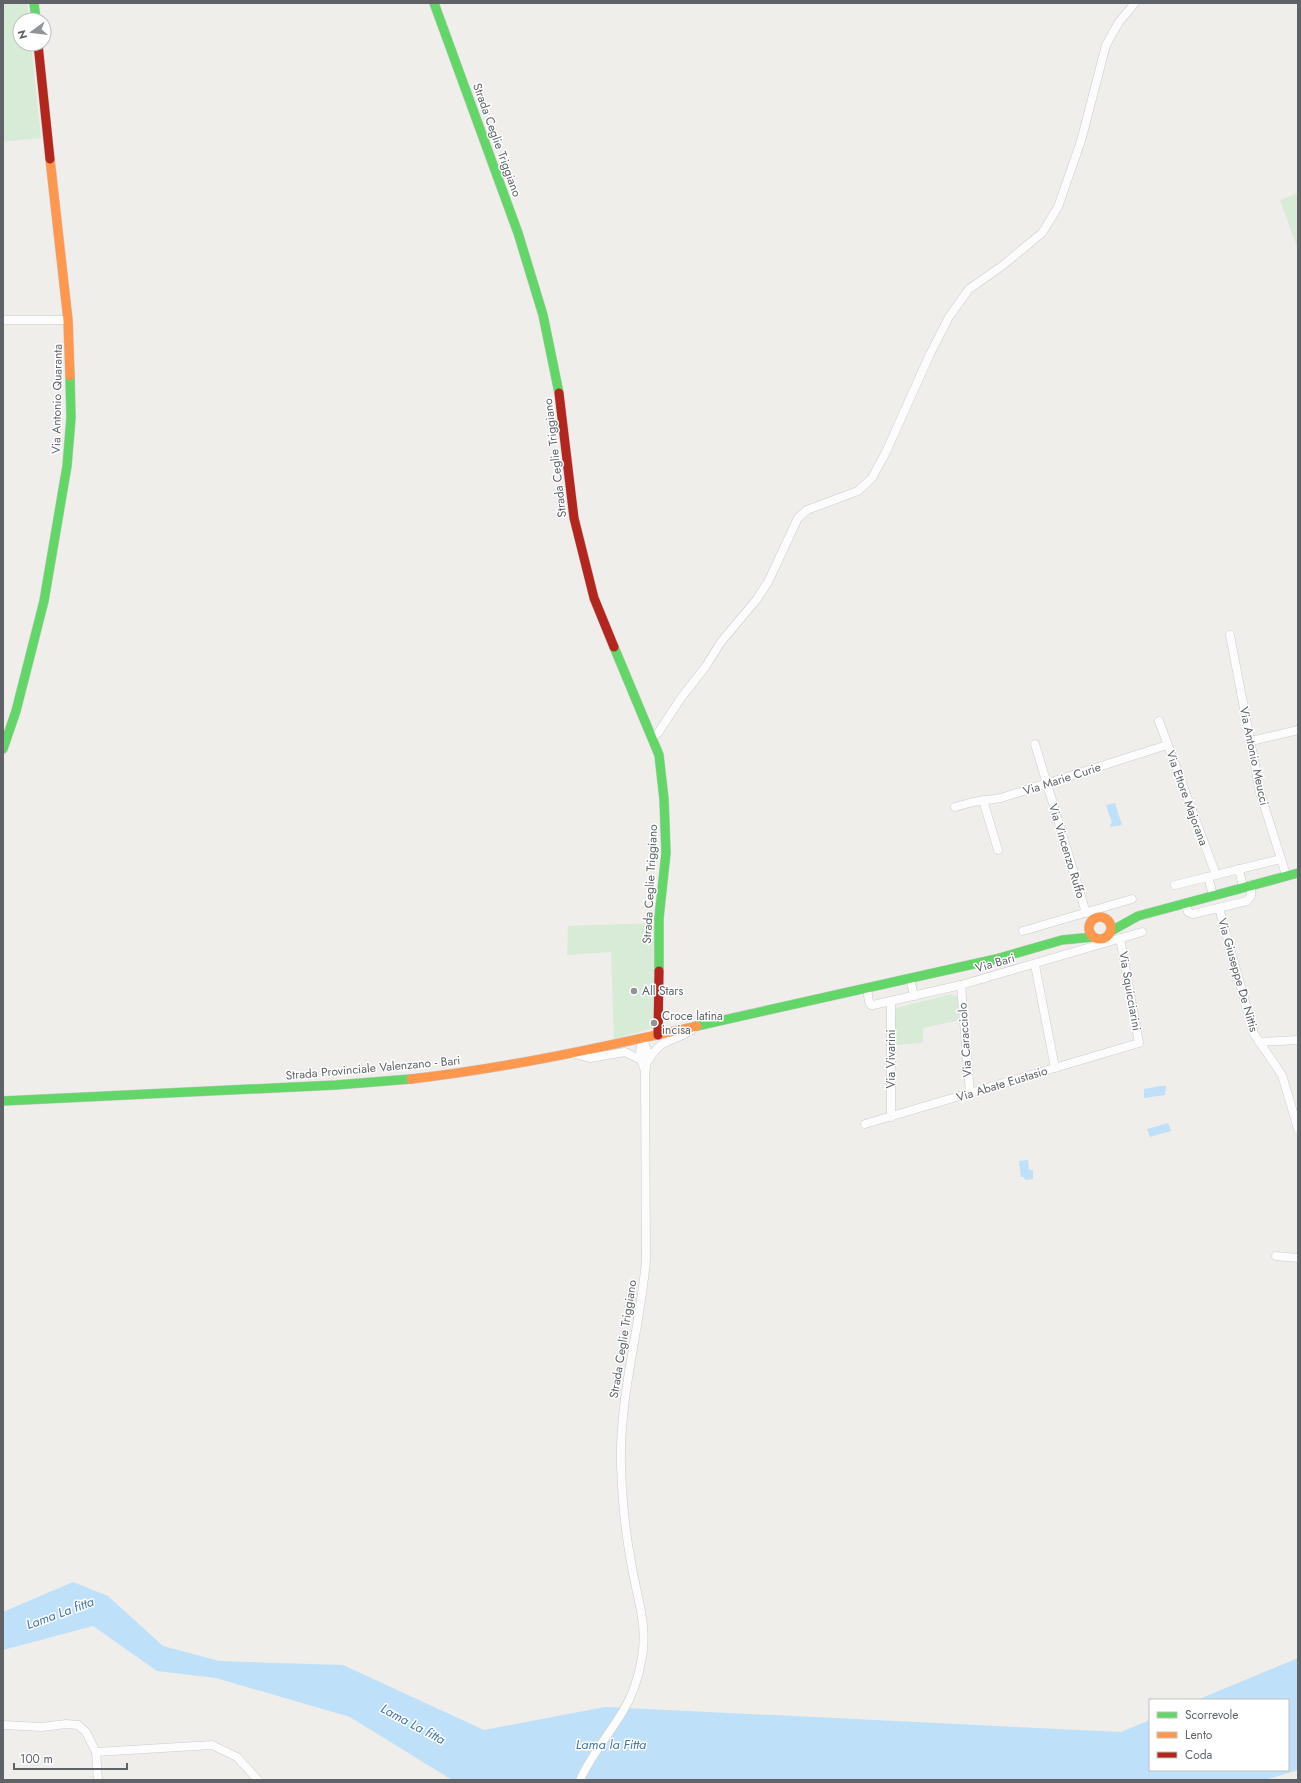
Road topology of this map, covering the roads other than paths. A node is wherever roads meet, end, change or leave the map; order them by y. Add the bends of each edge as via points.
1 (434, 3) edge
2 (1135, 3) edge
3 (39, 52) edge
4 (3, 320) edge
5 (68, 320) junction
6 (1230, 635) dead end
7 (1159, 721) dead end
8 (1298, 732) edge
9 (652, 738) junction
10 (1251, 741) junction
11 (1034, 744) dead end
12 (1167, 745) junction
13 (3, 748) edge
14 (1047, 784) junction
15 (983, 800) junction
16 (955, 807) dead end
17 (998, 850) dead end
18 (1281, 859) junction
19 (1239, 870) junction
20 (1212, 876) junction
21 (1294, 876) edge
22 (1175, 885) dead end
23 (1247, 886) junction
24 (1213, 895) junction
25 (1132, 899) dead end
26 (1185, 903) junction
27 (1219, 908) junction
28 (1086, 913) junction
29 (1096, 914) junction
30 (1138, 916) junction
31 (1106, 918) junction
32 (1089, 924) junction
33 (1111, 930) junction
34 (1023, 931) dead end
35 (1142, 932) dead end
36 (1093, 937) junction
37 (1120, 938) junction
38 (1062, 940) junction
39 (1104, 941) junction
40 (1035, 965) junction
41 (910, 978) junction
42 (961, 985) junction
43 (867, 988) junction
44 (914, 996) junction
45 (891, 1001) junction
46 (787, 1006) joint
47 (703, 1024) junction
48 (658, 1034) junction
49 (643, 1038) junction
50 (1298, 1040) edge
51 (1259, 1042) junction
52 (1139, 1044) joint
53 (573, 1053) junction
54 (644, 1061) junction
55 (1054, 1068) junction
56 (970, 1094) junction
57 (3, 1101) edge
58 (891, 1117) junction
59 (865, 1124) dead end
60 (1298, 1129) edge
61 (1276, 1256) dead end
62 (1298, 1258) edge
63 (3, 1725) edge
64 (96, 1752) junction
65 (98, 1780) edge
66 (258, 1780) edge
67 (580, 1780) edge

1 - 9 street, Strada Ceglie Triggiano via 518,233 543,315 559,388 574,518 594,598
2 - 9 street via 1119,22 1106,45 1081,142 1058,207 1042,233 969,289 949,317 930,354 872,478 858,491 807,510 798,518 768,582 757,599 721,642
3 - 5 street, Via Antonio Quaranta
4 - 5 street
5 - 13 street, Via Antonio Quaranta via 71,418 67,466 44,601 16,710
6 - 10 street, Via Antonio Meucci
7 - 12 street, Via Ettore Majorana
8 - 10 street
9 - 48 street, Strada Ceglie Triggiano via 659,755 666,826 660,918
10 - 18 street, Via Antonio Meucci via 1260,792
11 - 14 street, Via Vincenzo Ruffo
12 - 14 street, Via Marie Curie
12 - 20 street, Via Ettore Majorana
14 - 15 street, Via Marie Curie via 1001,798
14 - 28 street, Via Vincenzo Ruffo
15 - 16 street, Via Marie Curie
15 - 17 street
18 - 19 street
18 - 21 street, Via Antonio Meucci
19 - 20 street
19 - 23 street
20 - 22 street
20 - 24 street, Via Ettore Majorana
21 - 23 street, Via Bari
23 - 24 street, Via Bari
23 - 27 street via 1251,896 1247,901
24 - 26 street, Via Bari
25 - 29 street, Via Bari
26 - 27 street via 1191,914
26 - 30 street, Via Bari
27 - 51 street, Via Giuseppe De Nittis via 1252,1028
28 - 29 street, Via Bari
28 - 34 street, Via Bari
29 - 31 street, Via Bari
29 - 32 street, Via Bari
30 - 31 street, Via Bari
30 - 33 street, Via Bari
31 - 33 street via 1111,924
32 - 36 street via 1089,931
32 - 38 street, Via Bari
33 - 39 street, Via Bari
35 - 37 street, Via Bari
36 - 38 street, Via Bari
36 - 39 street, Via Bari
37 - 39 street, Via Bari
37 - 52 street, Via Squicciarini
38 - 41 street, Via Bari via 996,959
39 - 40 street, Via Bari
40 - 42 street, Via Bari
40 - 55 street
41 - 43 street, Via Bari
41 - 44 street
42 - 44 street, Via Bari
42 - 56 street, Via Caracciolo
43 - 45 street, Via Bari via 871,1005
43 - 46 street, Via Bari
44 - 45 street, Via Bari
45 - 58 street, Via Vivarini
46 - 47 street, Strada Provinciale Valenzano - Bari
47 - 48 street, Strada Provinciale Valenzano - Bari
47 - 54 street via 685,1035 665,1042
48 - 49 street, Strada Provinciale Valenzano - Bari
49 - 53 street, Strada Provinciale Valenzano - Bari
49 - 54 street, Strada Ceglie Triggiano via 647,1050
50 - 51 street
51 - 60 street, Via Giuseppe De Nittis via 1282,1075
52 - 55 street, Via Abate Eustasio
53 - 54 street via 590,1058 625,1052
53 - 57 street, Strada Provinciale Valenzano - Bari via 465,1073 404,1080 313,1087
54 - 67 street, Strada Ceglie Triggiano via 646,1260 644,1289 622,1419 621,1465 631,1563 643,1620 642,1656 633,1691 623,1711 590,1759
55 - 56 street, Via Abate Eustasio
56 - 58 street, Via Abate Eustasio
58 - 59 street, Via Abate Eustasio
61 - 62 street
63 - 64 street via 42,1728 78,1725 86,1732
64 - 65 street
64 - 66 street via 212,1745 237,1757

